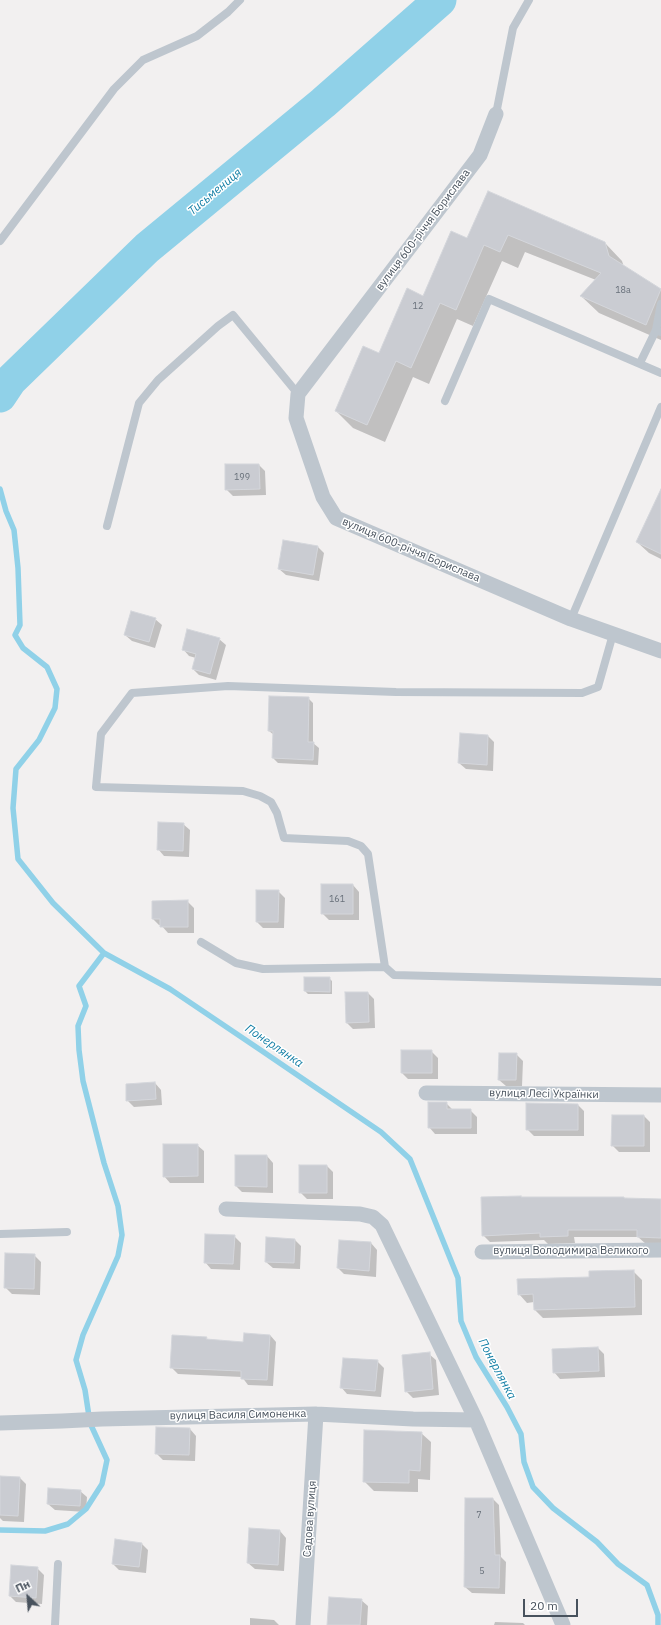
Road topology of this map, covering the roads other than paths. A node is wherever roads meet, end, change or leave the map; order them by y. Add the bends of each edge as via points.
1 (240, 0) edge
2 (529, 0) edge
3 (496, 114) joint
4 (0, 241) edge
5 (661, 304) edge
6 (658, 331) edge
7 (640, 363) junction
8 (661, 373) edge
9 (298, 394) junction
10 (445, 401) dead end
11 (661, 407) edge
12 (107, 526) dead end
13 (571, 619) junction
14 (613, 634) junction
15 (661, 651) edge
16 (201, 942) dead end
17 (385, 967) junction
18 (661, 982) edge
19 (426, 1093) dead end
20 (661, 1095) edge
21 (226, 1209) dead end
22 (67, 1232) dead end
23 (0, 1234) edge
24 (661, 1250) edge
25 (482, 1252) dead end
26 (316, 1414) junction
27 (476, 1420) junction
28 (0, 1423) edge
29 (58, 1564) dead end
30 (55, 1625) edge
31 (303, 1625) edge
32 (563, 1625) edge

1 - 4 lane via 197,36 143,60 114,89
2 - 3 lane via 513,28
3 - 9 street, вулиця 600-річчя Борислава via 480,155
5 - 6 lane
6 - 7 lane
7 - 8 lane
7 - 10 lane via 489,299
9 - 12 lane via 233,315 158,380 139,403
9 - 13 street, вулиця 600-річчя Борислава via 296,418 323,497 336,518
11 - 13 lane
13 - 14 street, вулиця 600-річчя Борислава
14 - 15 street, вулиця 600-річчя Борислава
14 - 17 lane via 598,687 582,693 396,692 228,686 132,694 101,734 96,787 243,791 271,802 278,814 284,838 348,841 361,846 368,854
16 - 17 lane via 236,963 263,969
17 - 18 lane via 394,975
19 - 20 street, вулиця Лесі Українки
21 - 27 street via 360,1214 373,1217 382,1224
22 - 23 lane
24 - 25 street, вулиця Володимира Великого
26 - 27 street, вулиця Василя Симоненка
26 - 28 street, вулиця Василя Симоненка
26 - 31 street, Садова вулиця
27 - 32 street
29 - 30 lane

